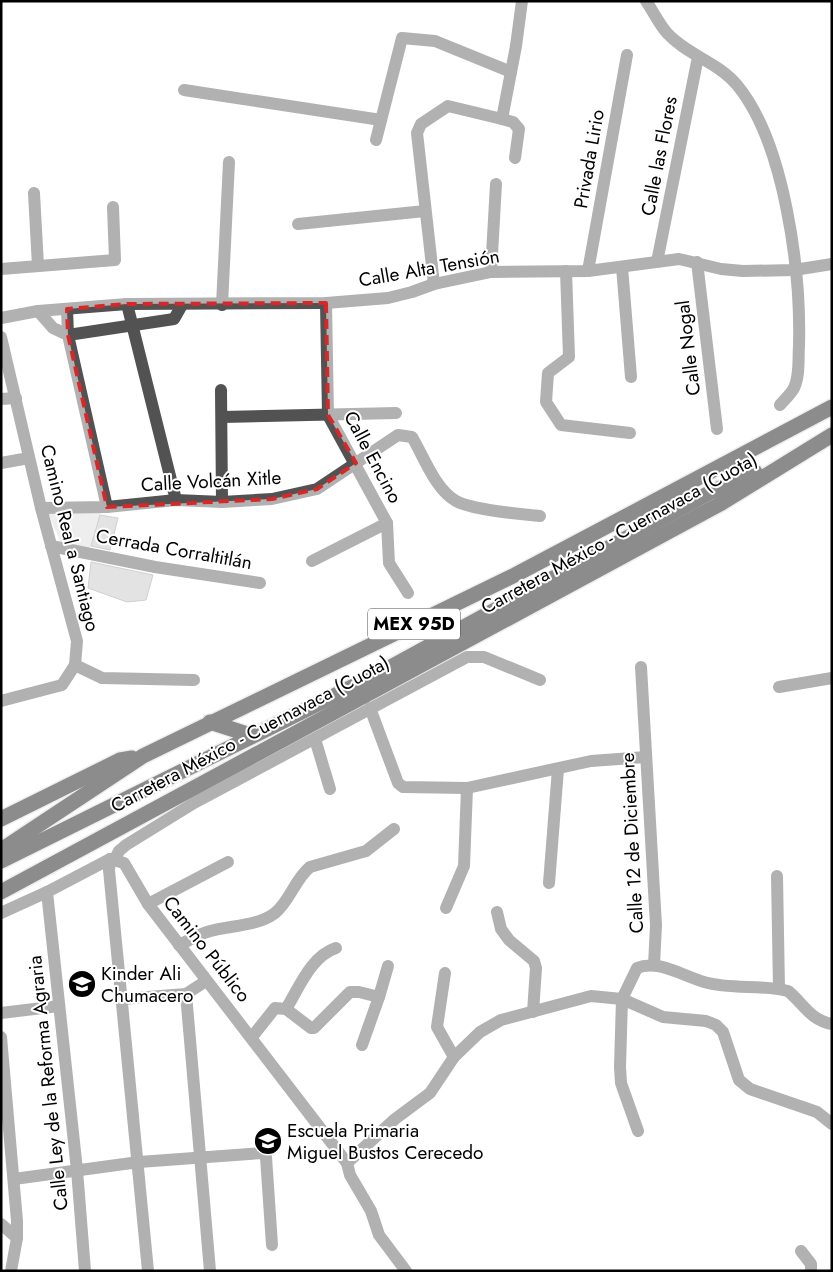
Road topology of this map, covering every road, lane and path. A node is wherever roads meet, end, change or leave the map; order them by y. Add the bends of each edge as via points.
1 (522, 1) edge
2 (646, 1) edge
3 (627, 55) dead end
4 (698, 57) junction
5 (511, 72) junction
6 (184, 90) dead end
7 (502, 119) junction
8 (381, 120) junction
9 (376, 140) dead end
10 (515, 158) dead end
11 (229, 162) dead end
12 (496, 184) dead end
13 (34, 193) dead end
14 (113, 207) dead end
15 (425, 211) junction
16 (298, 224) dead end
17 (657, 262) junction
18 (697, 262) junction
19 (832, 264) edge
20 (38, 266) junction
21 (622, 267) junction
22 (1, 269) edge
23 (794, 270) junction
24 (566, 271) junction
25 (588, 271) junction
26 (492, 272) junction
27 (434, 284) junction
28 (326, 303) junction
29 (127, 304) junction
30 (182, 305) junction
31 (222, 305) junction
32 (66, 309) junction
33 (38, 311) junction
34 (1, 318) edge
35 (132, 327) junction
36 (68, 335) junction
37 (1, 337) edge
38 (631, 378) dead end
39 (221, 390) dead end
40 (16, 398) junction
41 (1, 399) edge
42 (780, 406) dead end
43 (832, 407) edge
44 (396, 413) dead end
45 (328, 415) junction
46 (222, 417) junction
47 (717, 429) dead end
48 (630, 433) dead end
49 (832, 435) edge
50 (809, 447) junction
51 (30, 458) junction
52 (1, 462) edge
53 (356, 463) junction
54 (176, 500) junction
55 (222, 502) junction
56 (107, 507) junction
57 (42, 508) junction
58 (540, 516) dead end
59 (387, 523) junction
60 (51, 546) junction
61 (312, 561) dead end
62 (515, 575) junction
63 (260, 584) dead end
64 (408, 592) dead end
65 (75, 666) junction
66 (641, 667) dead end
67 (832, 678) edge
68 (194, 680) dead end
69 (540, 680) dead end
70 (779, 687) dead end
71 (1, 701) edge
72 (370, 708) junction
73 (210, 722) junction
74 (247, 734) junction
75 (316, 739) junction
76 (143, 756) junction
77 (646, 757) junction
78 (558, 769) junction
79 (467, 788) junction
80 (330, 789) dead end
81 (1, 819) edge
82 (394, 829) dead end
83 (1, 851) edge
84 (113, 859) junction
85 (1, 861) edge
86 (228, 862) dead end
87 (777, 876) dead end
88 (549, 883) dead end
89 (1, 892) edge
90 (47, 892) junction
91 (148, 904) junction
92 (446, 908) dead end
93 (497, 912) dead end
94 (1, 913) edge
95 (179, 945) junction
96 (336, 948) dead end
97 (654, 965) junction
98 (388, 966) dead end
99 (445, 974) dead end
100 (206, 981) junction
101 (779, 989) junction
102 (186, 994) junction
103 (379, 997) junction
104 (122, 999) junction
105 (622, 999) junction
106 (59, 1006) junction
107 (286, 1009) junction
108 (533, 1012) junction
109 (1, 1013) edge
110 (832, 1024) edge
111 (1, 1037) edge
112 (252, 1037) junction
113 (362, 1045) dead end
114 (454, 1057) junction
115 (832, 1124) edge
116 (638, 1131) dead end
117 (200, 1156) junction
118 (139, 1162) junction
119 (347, 1163) junction
120 (77, 1170) junction
121 (14, 1179) junction
122 (1, 1224) edge
123 (17, 1238) junction
124 (272, 1245) dead end
125 (801, 1251) dead end
126 (12, 1271) edge
127 (84, 1271) edge
128 (148, 1271) edge
129 (210, 1271) edge
130 (406, 1271) edge
131 (811, 1271) edge

1 - 5 street
2 - 4 street via 667,33
3 - 25 street, Privada Lirio
4 - 17 street, Calle las Flores
4 - 23 street via 720,68 758,116 787,212
5 - 7 street
5 - 8 street via 435,41 402,38
6 - 8 street
7 - 10 street via 513,122 519,129
7 - 15 street via 448,106 422,124 417,133
8 - 9 street
11 - 31 street
12 - 26 street
13 - 20 street
14 - 20 street via 116,260
15 - 16 street
15 - 27 street
17 - 18 street, Calle Alta Tensión via 679,259
17 - 21 street, Calle Alta Tensión
18 - 23 street, Calle Alta Tensión via 743,271
18 - 47 street, Calle Nogal
19 - 23 street, Calle Alta Tensión
20 - 22 street
21 - 25 street, Calle Alta Tensión
21 - 38 street
23 - 42 street via 800,312 798,370 795,387
24 - 25 street, Calle Alta Tensión
24 - 26 street, Calle Alta Tensión
24 - 48 street via 569,357 548,373 546,402 561,425
26 - 27 street, Calle Alta Tensión
27 - 28 street, Calle Alta Tensión via 388,298
28 - 31 street, Calle Alta Tensión
28 - 45 street, Calle Encino
29 - 30 street, Calle Alta Tensión
29 - 32 street, Calle Alta Tensión
29 - 35 street
30 - 31 street, Calle Alta Tensión
30 - 35 street via 174,319
32 - 33 street, Calle Alta Tensión
32 - 36 street
33 - 34 street, Calle Alta Tensión
33 - 36 street via 53,328
35 - 36 street
35 - 54 street
36 - 56 street
37 - 40 street, Camino Real a Santiago
39 - 46 street
40 - 41 street
40 - 51 street, Camino Real a Santiago
43 - 62 highway, Carretera México - Cuernavaca (Cuota) / MEX 95D
44 - 45 street
45 - 46 street
45 - 53 street, Calle Encino
46 - 55 street
49 - 50 highway, Carretera México - Cuernavaca (Cuota) / MEX 95D
50 - 85 highway via 709,493 376,675
50 - 89 highway, Carretera México - Cuernavaca (Cuota) / MEX 95D via 720,504
51 - 52 street
51 - 57 street, Camino Real a Santiago
53 - 55 street, Calle Volcán Xitle via 317,489 272,499
53 - 58 street, Calle Volcán Xitle via 398,435 412,437 439,486 456,501 506,513
53 - 59 street, Calle Encino
54 - 55 street, Calle Volcán Xitle
54 - 56 street, Calle Volcán Xitle
56 - 57 street, Calle Volcán Xitle
57 - 60 street, Camino Real a Santiago
59 - 61 street
59 - 64 street, Calle Encino via 389,563
60 - 63 street, Cerrada Corraltitlán
60 - 65 street, Camino Real a Santiago via 77,641
62 - 73 highway, Carretera México - Cuernavaca (Cuota) / MEX 95D
62 - 74 highway via 492,600 458,623 368,675
65 - 68 street via 102,678
65 - 71 street via 62,685
66 - 77 street, Calle 12 de Diciembre
67 - 70 street
69 - 72 street via 477,655 467,657
72 - 75 street
72 - 79 street via 398,783 403,787
73 - 74 highway
73 - 76 highway, Carretera México - Cuernavaca (Cuota) / MEX 95D
74 - 83 highway
75 - 80 street
75 - 84 street via 194,803 126,845
76 - 81 highway via 120,760
76 - 83 highway, Carretera México - Cuernavaca (Cuota) / MEX 95D
77 - 78 street via 591,761
77 - 97 street, Calle 12 de Diciembre via 656,925
78 - 79 street
78 - 88 street
79 - 92 street via 465,856 462,873
82 - 95 street via 366,851 310,866 275,913 262,920 208,932
84 - 90 street
84 - 91 street, Camino Público via 124,863
84 - 104 street via 109,870
86 - 91 street
87 - 101 street
90 - 94 street
90 - 106 street, Calle Ley de la Reforma Agraria
91 - 95 street, Camino Público
93 - 108 street via 501,929 509,940 534,961
95 - 100 street, Camino Público
96 - 107 street via 322,954 314,963
97 - 101 street via 728,988
97 - 105 street via 637,968
98 - 103 street
99 - 114 street via 437,1027
100 - 102 street
100 - 112 street, Camino Público
101 - 110 street via 788,991 817,1019
102 - 104 street
102 - 117 street
103 - 107 street via 350,992 314,1028
103 - 113 street
104 - 118 street
105 - 108 street via 591,996
105 - 115 street via 663,1017 716,1025 723,1032 738,1080 750,1089 817,1112
105 - 116 street via 621,1084
106 - 109 street
106 - 120 street, Calle Ley de la Reforma Agraria
107 - 112 street via 275,1008
108 - 114 street via 501,1020 480,1032
111 - 121 street
112 - 119 street, Camino Público
114 - 119 street via 430,1093 395,1119
117 - 118 street
117 - 124 street via 262,1153 266,1157
117 - 129 street
118 - 120 street
118 - 128 street
119 - 130 street, Camino Público via 379,1235
120 - 121 street
120 - 127 street, Calle Ley de la Reforma Agraria
121 - 123 street
122 - 123 street
123 - 126 street
125 - 131 street via 811,1264

